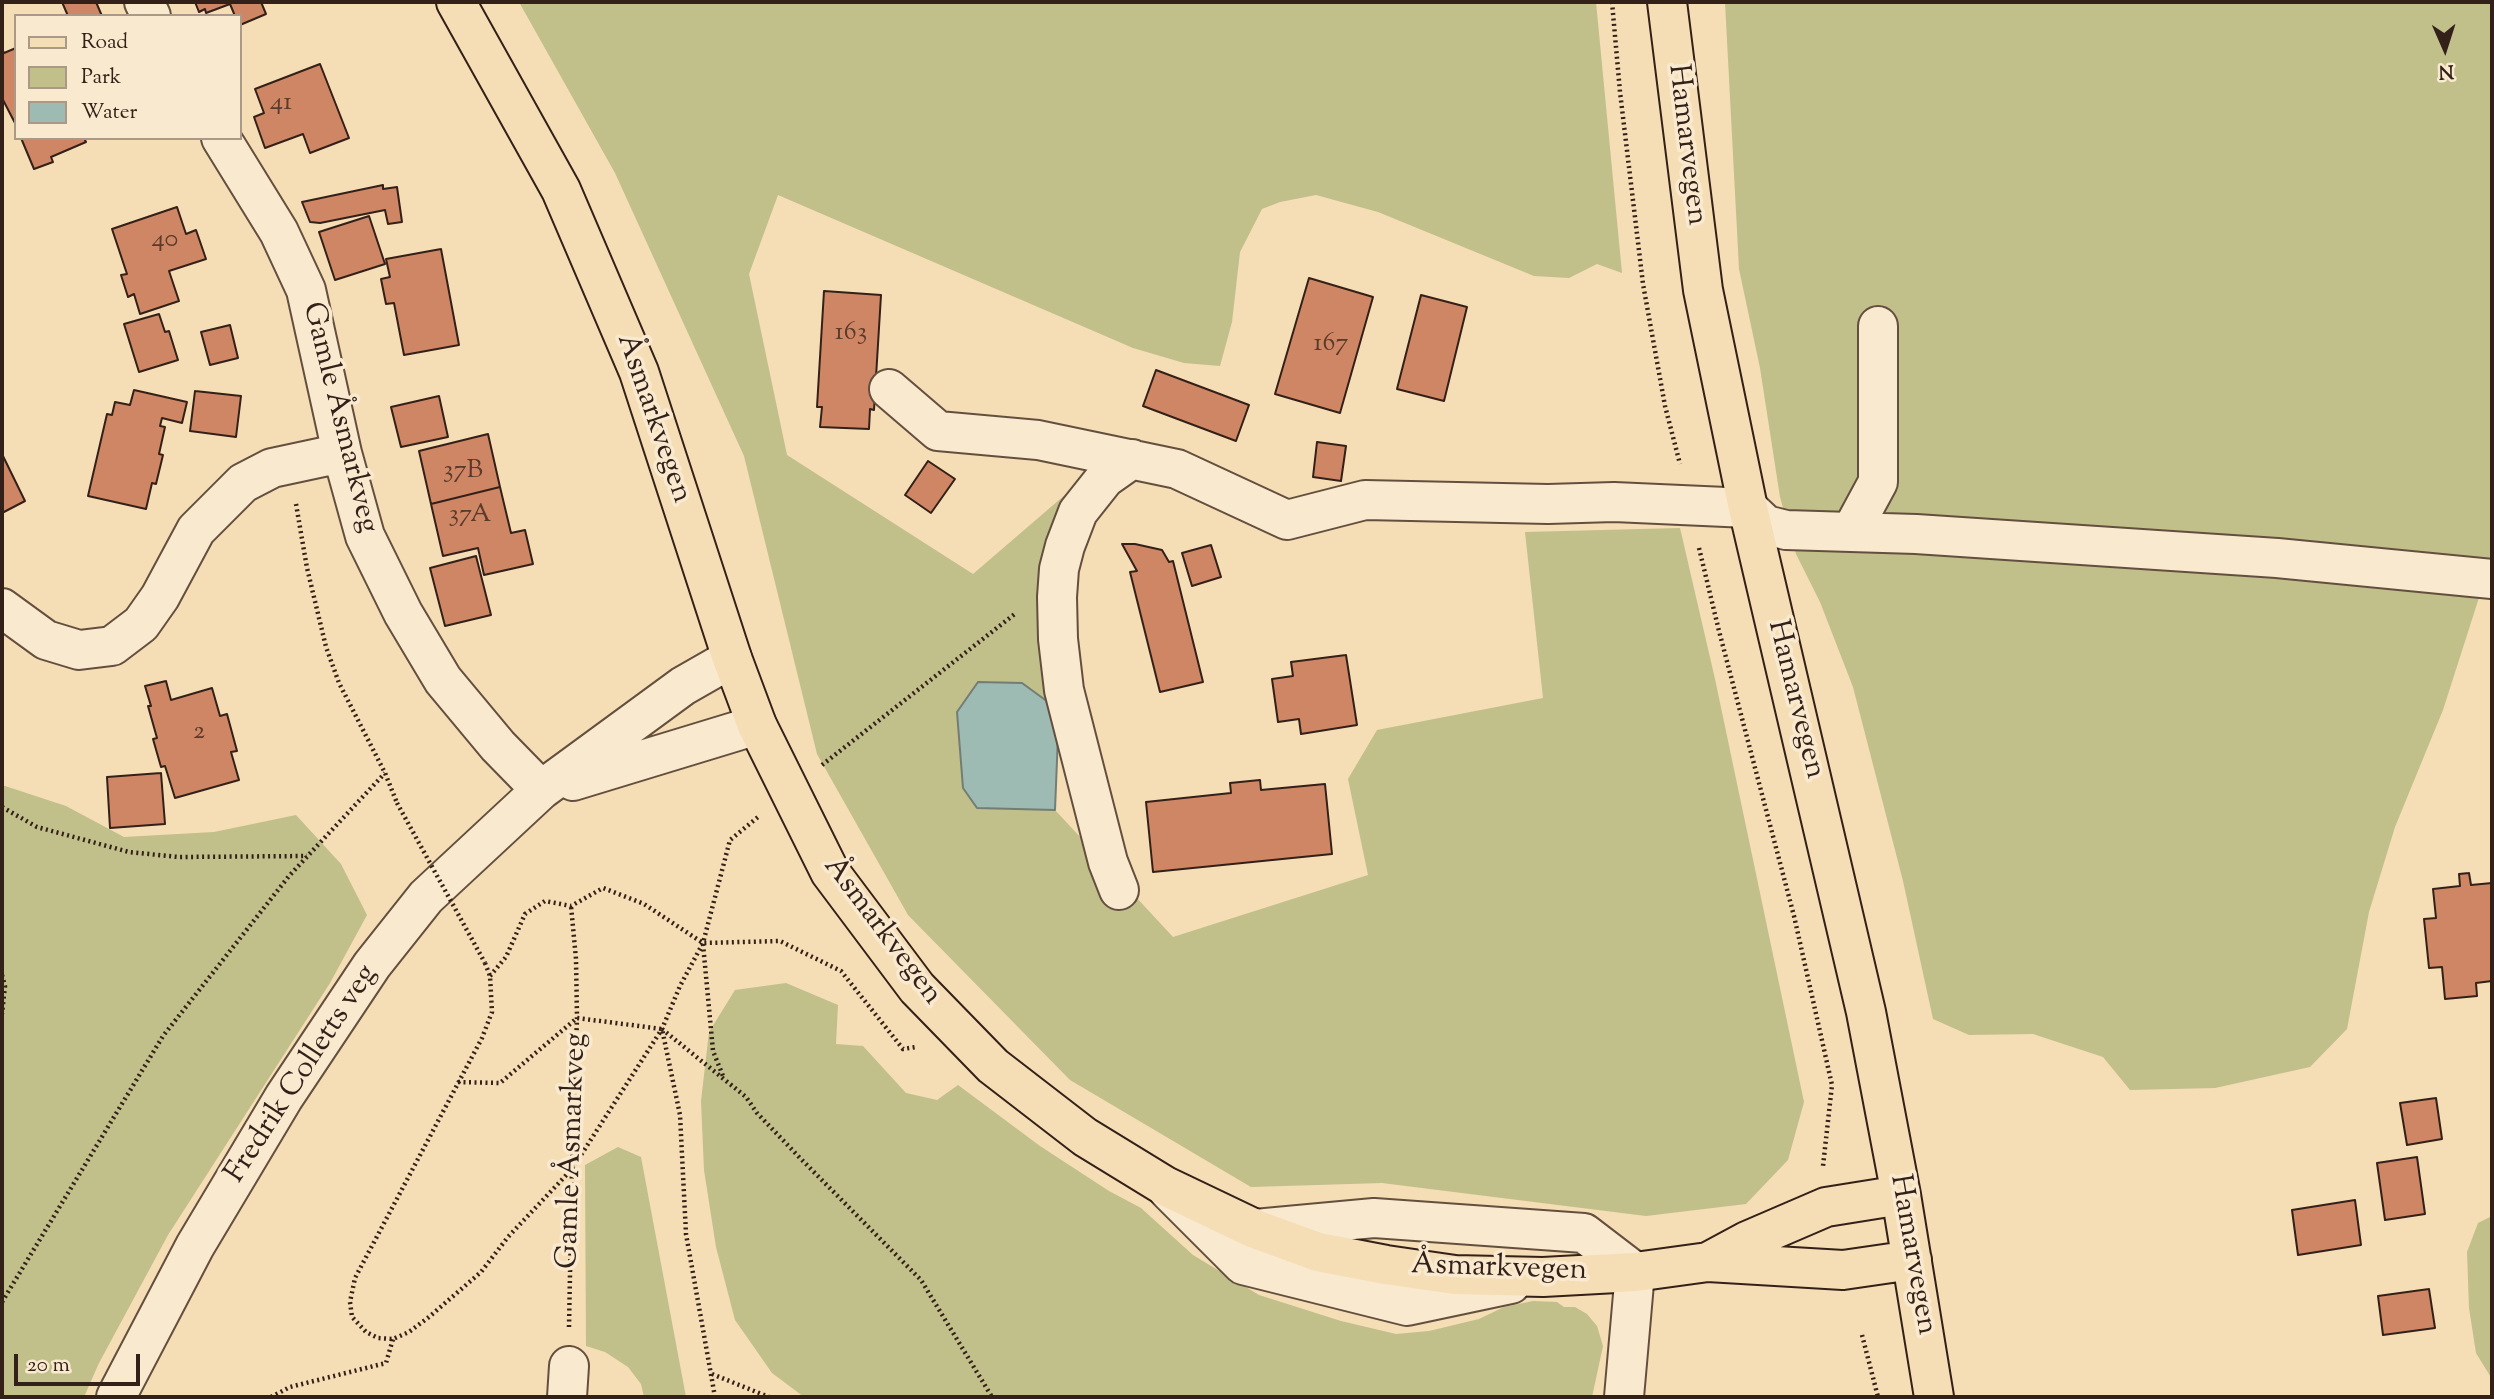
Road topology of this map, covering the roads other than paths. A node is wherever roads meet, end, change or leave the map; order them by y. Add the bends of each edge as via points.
1 (456, 2) edge
2 (1667, 2) edge
3 (222, 140) edge
4 (1878, 326) dead end
5 (889, 389) dead end
6 (342, 453) junction
7 (1132, 459) junction
8 (1748, 508) junction
9 (1851, 532) junction
10 (2492, 579) edge
11 (2, 608) edge
12 (732, 658) junction
13 (757, 725) junction
14 (541, 790) junction
15 (1119, 890) dead end
16 (1165, 1186) junction
17 (1901, 1195) junction
18 (1255, 1229) junction
19 (1912, 1260) junction
20 (1708, 1262) junction
21 (1635, 1272) junction
22 (1544, 1276) junction
23 (116, 1397) edge
24 (1624, 1397) edge
25 (1934, 1397) edge

1 - 12 main road, Åsmarkvegen via 561,190 639,372
2 - 8 main road, Hamarvegen via 1703,290
3 - 6 street, Gamle Åsmarkveg via 279,232 306,290
4 - 9 street via 1878,482
5 - 7 street via 938,431 1038,440
6 - 11 street via 272,468 243,483 197,530 141,624 112,646 79,650 46,640
6 - 14 street, Gamle Åsmarkveg via 365,536 403,613 443,680
7 - 8 street via 1177,469 1287,520 1365,500
7 - 15 street via 1105,478 1078,512 1058,579 1064,690
8 - 9 street via 1766,525 1786,530
8 - 17 main road, Hamarvegen via 1866,1012
9 - 10 street via 2277,558
12 - 13 main road, Åsmarkvegen
12 - 14 street, Fredrik Colletts veg via 683,687
13 - 14 street, Fredrik Colletts veg
13 - 16 main road, Åsmarkvegen via 830,872 917,988 993,1066 1085,1137
14 - 23 street, Fredrik Colletts veg via 426,897 372,965 263,1131 195,1246
16 - 18 main road, Åsmarkvegen
16 - 22 street via 1243,1265 1407,1306
17 - 19 main road, Hamarvegen
17 - 20 main road, Åsmarkvegen via 1826,1208
18 - 21 street via 1374,1218 1584,1233
18 - 22 main road, Åsmarkvegen via 1318,1252 1386,1265 1455,1275
19 - 20 main road, Åsmarkvegen via 1843,1270
19 - 25 main road, Hamarvegen
20 - 21 main road, Åsmarkvegen
21 - 22 main road, Åsmarkvegen
21 - 24 street

